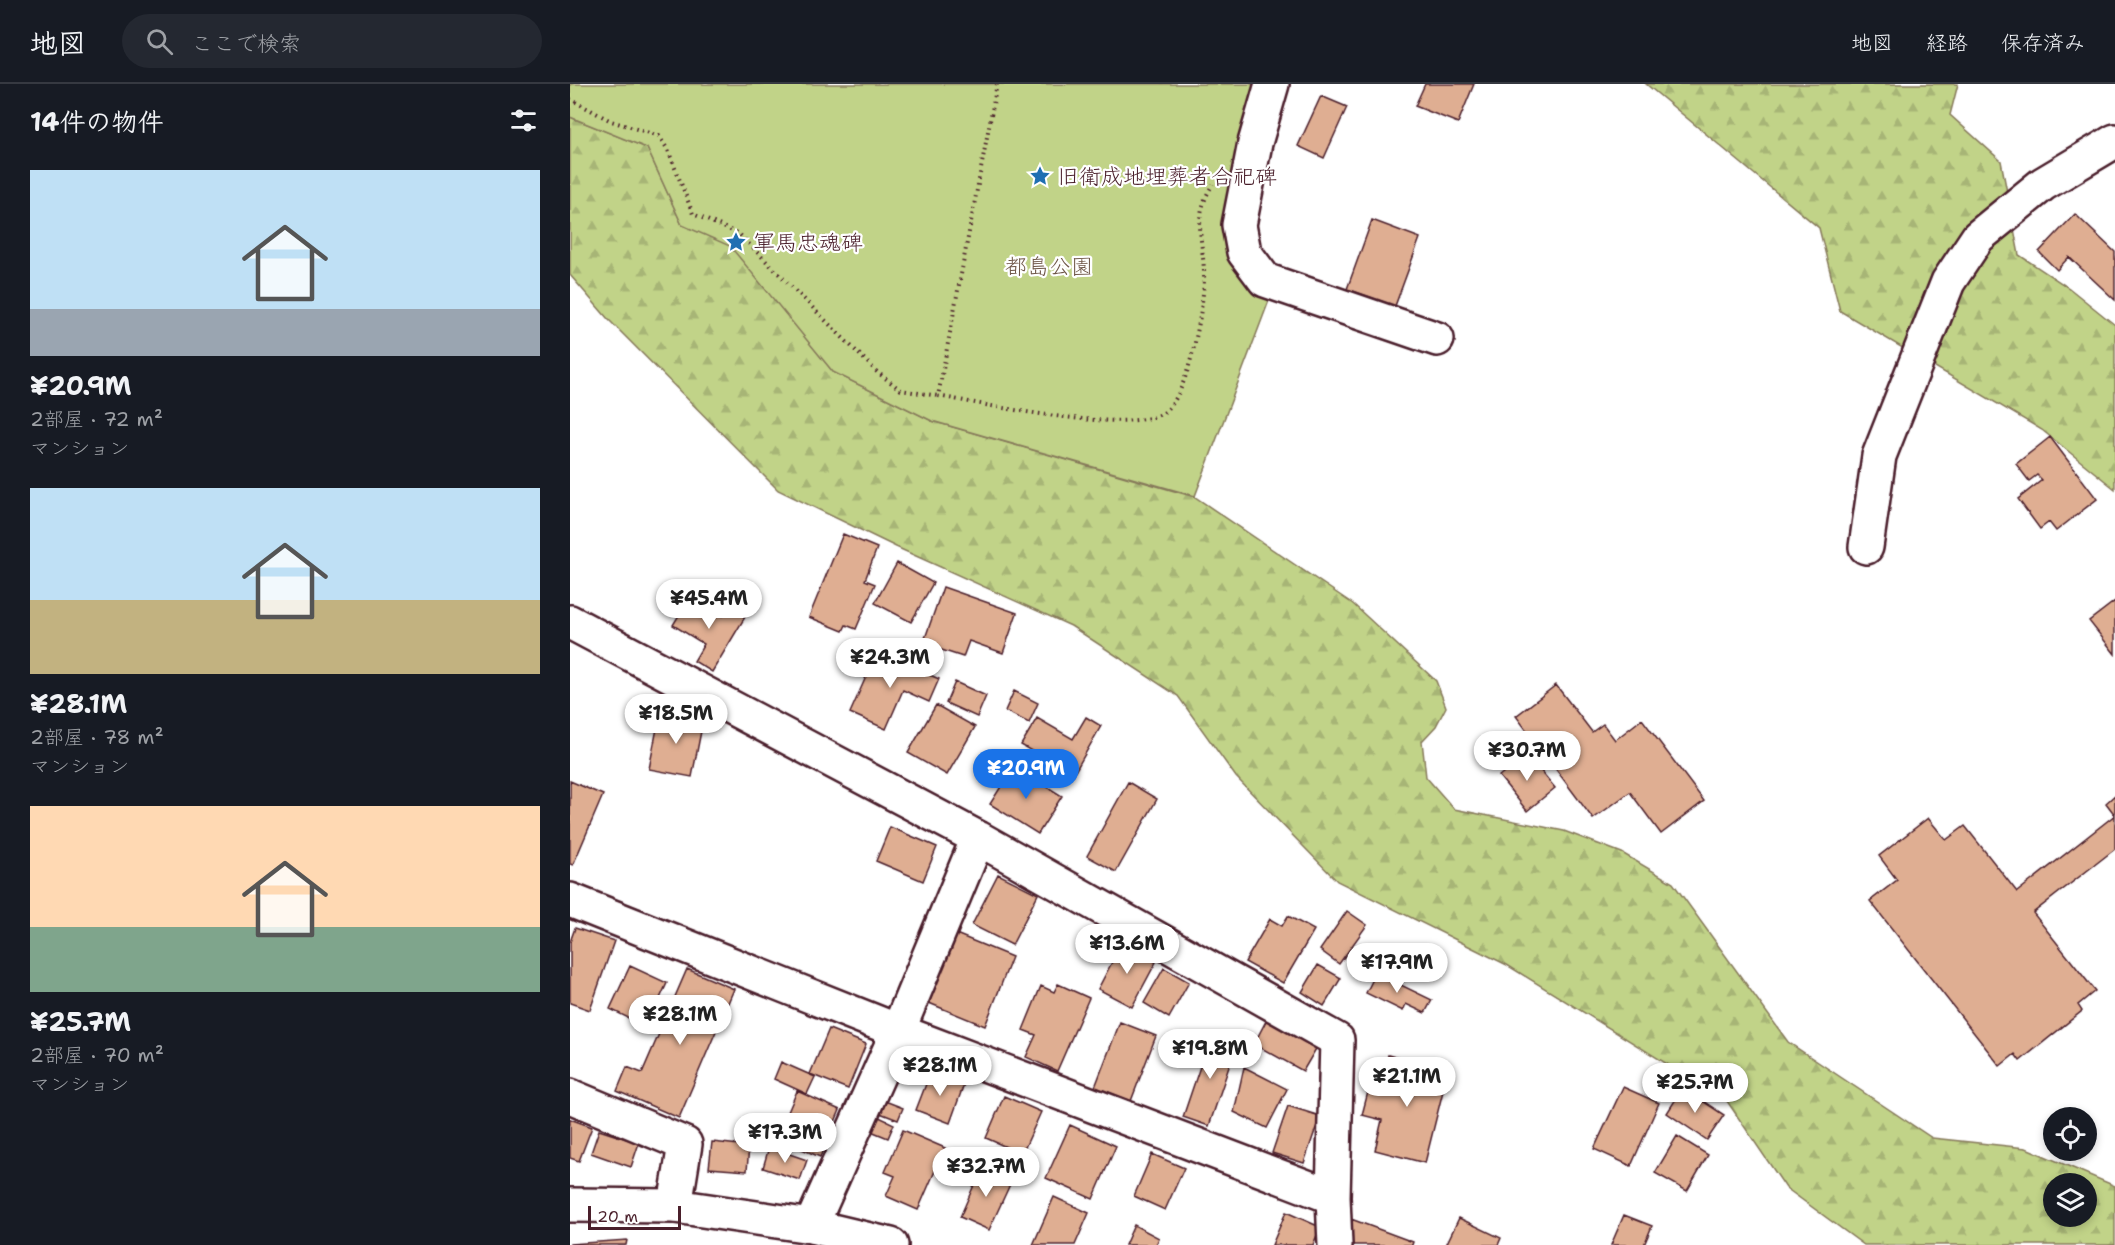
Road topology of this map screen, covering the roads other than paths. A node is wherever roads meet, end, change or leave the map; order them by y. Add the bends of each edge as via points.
1 (1272, 84) edge
2 (2115, 141) edge
3 (1437, 339) dead end
4 (1866, 547) dead end
5 (570, 622) edge
6 (978, 838) junction
7 (570, 900) edge
8 (898, 1031) junction
9 (570, 1096) edge
10 (1333, 1197) junction
11 (570, 1205) edge
12 (675, 1206) junction
13 (811, 1226) junction
14 (891, 1245) edge
15 (1335, 1245) edge

1 - 3 street via 1255,143 1239,225 1244,252 1265,280
2 - 4 street via 2043,184 1978,237 1948,282 1879,456
5 - 6 street
6 - 8 street
6 - 10 street via 1337,1040
7 - 8 street
8 - 10 street
8 - 13 street
9 - 12 street via 685,1144
10 - 15 street
11 - 12 street
12 - 13 street
13 - 14 street

